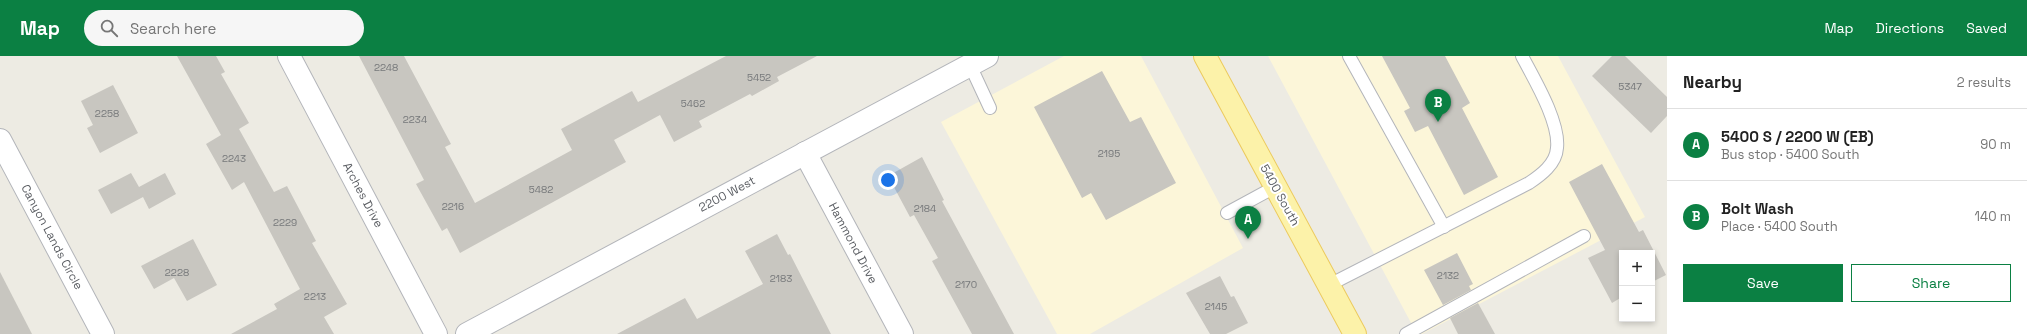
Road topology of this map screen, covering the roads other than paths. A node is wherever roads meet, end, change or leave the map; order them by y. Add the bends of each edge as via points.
1 (289, 56) edge
2 (1205, 56) edge
3 (1349, 56) edge
4 (1522, 56) edge
5 (974, 59) edge
6 (990, 108) dead end
7 (0, 140) edge
8 (805, 153) junction
9 (1276, 187) junction
10 (1227, 213) dead end
11 (1444, 227) junction
12 (1584, 236) dead end
13 (1329, 285) junction
14 (103, 334) edge
15 (436, 334) edge
16 (467, 334) edge
17 (902, 334) edge
18 (1355, 334) edge
19 (1406, 334) edge

1 - 15 street, Arches Drive
2 - 9 main road, 5400 South
3 - 11 lane
4 - 11 lane via 1546,102 1557,133 1554,159 1541,175 1529,183
5 - 6 lane
5 - 8 street, 2200 West
7 - 14 street, Canyon Lands Circle
8 - 16 street, 2200 West
8 - 17 street, Hammond Drive
9 - 10 lane
9 - 13 main road, 5400 South
11 - 13 lane
12 - 19 lane
13 - 18 main road, 5400 South

